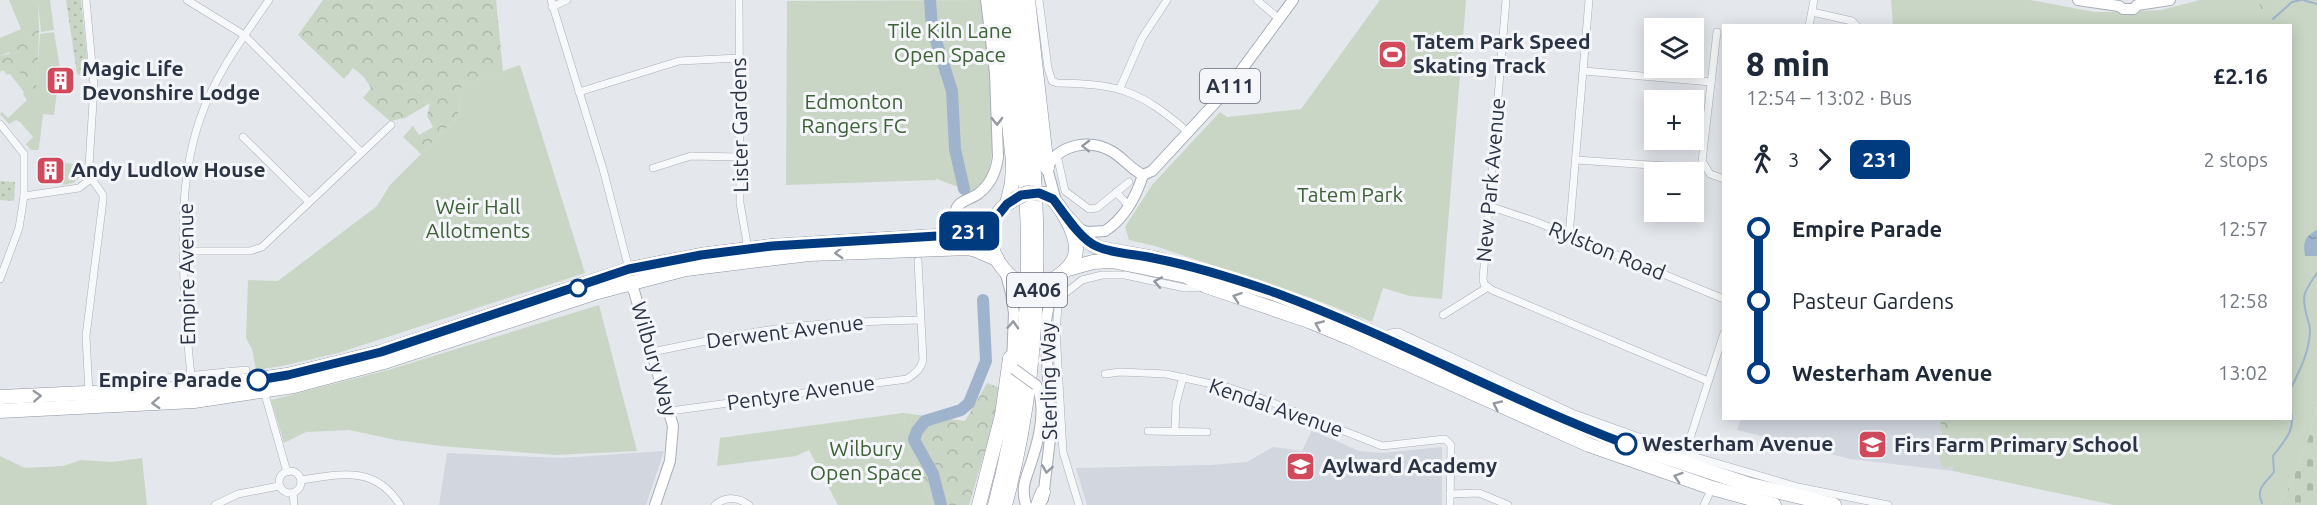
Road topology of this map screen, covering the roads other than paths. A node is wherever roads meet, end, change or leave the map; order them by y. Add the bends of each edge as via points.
1 (86, 0) edge
2 (187, 0) edge
3 (269, 0) edge
4 (567, 0) edge
5 (739, 0) edge
6 (986, 0) edge
7 (996, 0) edge
8 (1006, 0) edge
9 (1017, 0) edge
10 (1028, 0) edge
11 (1039, 0) edge
12 (1167, 0) edge
13 (1257, 0) edge
14 (1293, 0) edge
15 (1506, 0) edge
16 (1589, 0) edge
17 (1814, 0) edge
18 (2078, 0) edge
19 (2170, 0) edge
20 (552, 3) edge
21 (1812, 12) junction
22 (1279, 19) junction
23 (1809, 24) edge
24 (1855, 24) edge
25 (1717, 32) dead end
26 (244, 35) junction
27 (739, 58) junction
28 (1584, 71) junction
29 (1711, 82) junction
30 (1120, 88) junction
31 (579, 92) junction
32 (0, 124) edge
33 (391, 125) dead end
34 (1189, 133) junction
35 (243, 137) dead end
36 (361, 152) junction
37 (1057, 155) junction
38 (739, 157) junction
39 (1576, 160) junction
40 (1644, 165) edge
41 (653, 168) dead end
42 (1035, 169) junction
43 (88, 175) junction
44 (1143, 175) junction
45 (1722, 178) edge
46 (1129, 182) dead end
47 (79, 188) junction
48 (99, 190) junction
49 (1115, 193) junction
50 (24, 196) junction
51 (309, 202) junction
52 (1010, 202) junction
53 (1129, 206) junction
54 (1489, 206) junction
55 (1060, 209) junction
56 (994, 220) junction
57 (1078, 229) junction
58 (965, 232) junction
59 (1569, 236) junction
60 (748, 249) junction
61 (183, 251) junction
62 (918, 261) dead end
63 (2, 265) edge
64 (1001, 265) junction
65 (629, 269) junction
66 (1066, 271) junction
67 (663, 274) junction
68 (0, 279) edge
69 (629, 284) junction
70 (586, 285) junction
71 (1206, 286) junction
72 (1488, 287) junction
73 (1722, 298) edge
74 (1443, 315) dead end
75 (920, 320) junction
76 (1385, 339) junction
77 (1722, 339) edge
78 (652, 352) junction
79 (1011, 368) junction
80 (246, 370) dead end
81 (1105, 374) dead end
82 (1183, 377) junction
83 (147, 380) dead end
84 (1708, 381) junction
85 (192, 382) junction
86 (264, 392) junction
87 (89, 393) junction
88 (0, 397) edge
89 (1020, 409) junction
90 (0, 411) edge
91 (670, 411) junction
92 (1148, 431) dead end
93 (1175, 431) junction
94 (1207, 432) dead end
95 (1685, 454) junction
96 (287, 472) junction
97 (301, 480) junction
98 (279, 486) junction
99 (293, 493) junction
100 (1450, 494) junction
101 (1709, 499) edge
102 (1042, 501) edge
103 (215, 505) edge
104 (294, 505) edge
105 (400, 505) edge
106 (655, 505) edge
107 (715, 505) edge
108 (749, 505) edge
109 (979, 505) edge
110 (995, 505) edge
111 (1005, 505) edge
112 (1026, 505) edge
113 (1079, 505) edge
114 (1450, 505) edge
115 (1508, 505) edge
116 (1774, 505) edge
117 (1834, 505) edge
118 (1888, 505) edge

1 - 43 street via 94,86
2 - 26 street
3 - 26 street, Empire Avenue
4 - 20 street
5 - 27 street, Lister Gardens
6 -> 58 street via 995,73 998,157 989,182 956,208
7 - 52 highway via 1013,162
8 - 42 highway, A406
9 - 42 highway, A406
10 - 42 highway, A406
11 - 30 street via 1050,77 1057,83
12 - 30 street via 1143,38
13 - 22 street
14 - 22 street, A111
15 - 54 street, New Park Avenue
16 - 28 street
17 - 21 street
18 - 19 street via 2119,6 2123,2 2137,5
20 - 31 street
21 - 23 street
21 - 24 street
22 - 34 street, A111 via 1226,91
25 - 29 street
26 - 36 street
26 - 61 street, Empire Avenue via 210,95 197,130 186,186
27 - 31 street via 680,61
27 - 38 street, Lister Gardens
28 - 29 street
28 - 39 street
29 - 45 street via 1702,161 1710,174
30 - 34 street via 1160,108
31 - 65 street
32 - 50 street via 24,154
33 - 36 street
34 - 44 street, A111 via 1152,171
35 - 51 street
36 - 51 street
37 - 42 street
44 -> 37 street via 1112,152 1092,145 1074,146
37 - 49 street via 1066,194 1094,209
38 - 41 street via 691,156
38 - 60 street, Lister Gardens via 740,203
39 - 40 street
39 - 59 street
42 - 55 street
42 - 89 highway, A406 via 1038,273 1033,350
43 - 47 street via 87,184
43 - 48 street
44 - 53 street, A111
46 - 49 street
47 - 48 street
47 - 50 street
48 - 87 street via 103,200 86,336
49 - 53 street
50 - 63 street via 19,228
51 - 61 street via 258,250
52 - 55 highway, bridge via 1027,193 1045,194
52 - 56 highway
53 - 57 street, A111 via 1105,231
54 - 59 street, Rylston Road
54 - 72 street, New Park Avenue via 1483,279
55 - 57 highway
55 - 66 highway via 1077,242 1076,256
56 - 58 highway
56 - 64 highway via 990,238
57 - 76 highway via 1093,245 1154,258 1274,293
58 - 60 highway
59 - 73 street, Rylston Road
60 - 65 highway
61 - 85 street, Empire Avenue
62 - 75 street
63 - 68 street
64 - 66 highway, bridge via 1016,281 1028,286 1047,283
64 -> 67 highway via 968,248 881,250 771,258
79 -> 64 street via 1014,314
65 - 67 highway
65 - 70 highway
66 - 71 highway via 1093,262 1112,261 1165,270
66 -> 102 street, Sterling Way via 1051,294 1046,320 1051,430
67 - 69 highway
69 - 70 street via 616,281
69 - 78 street, Wilbury Way
69 - 86 highway via 352,372
70 - 85 highway via 345,362 288,375
101 -> 71 highway via 1309,321
71 -> 113 street via 1185,288 1102,275 1084,278 1063,295 1057,313 1063,452
72 - 74 street, New Park Avenue
72 - 84 street, New Park Avenue
75 - 78 street, Derwent Avenue via 799,326
75 - 91 street, Pentyre Avenue via 922,360 917,372 907,379
76 - 95 street via 1398,332 1563,409
76 - 117 highway via 1626,444 1747,484
77 - 84 street
78 - 91 street, Wilbury Way
79 - 109 highway
79 - 112 street, bridge via 1036,385 1040,396 1036,447 1023,484
80 - 85 street
81 - 82 street, Kendal Avenue via 1159,373
82 - 93 street
82 - 100 street, Kendal Avenue via 1263,399 1382,446 1445,439 1451,445
83 - 85 street
84 - 95 street
85 - 87 highway
86 -> 90 highway via 194,401
86 - 96 street
88 -> 87 highway
89 - 110 highway, Sterling Way / A406
89 - 111 highway, Sterling Way / A406
91 - 106 street, Wilbury Way via 672,452
92 - 93 street
93 - 94 street
95 - 118 street via 1755,476
96 - 97 street via 295,472
96 - 98 street via 280,478
97 - 99 street via 299,489
97 - 105 street via 342,473 361,476 385,487
98 - 99 street via 285,493
98 - 103 street via 238,494
99 - 104 street
100 - 114 street
100 - 115 street via 1479,493
101 - 116 highway
107 - 108 street via 735,498

